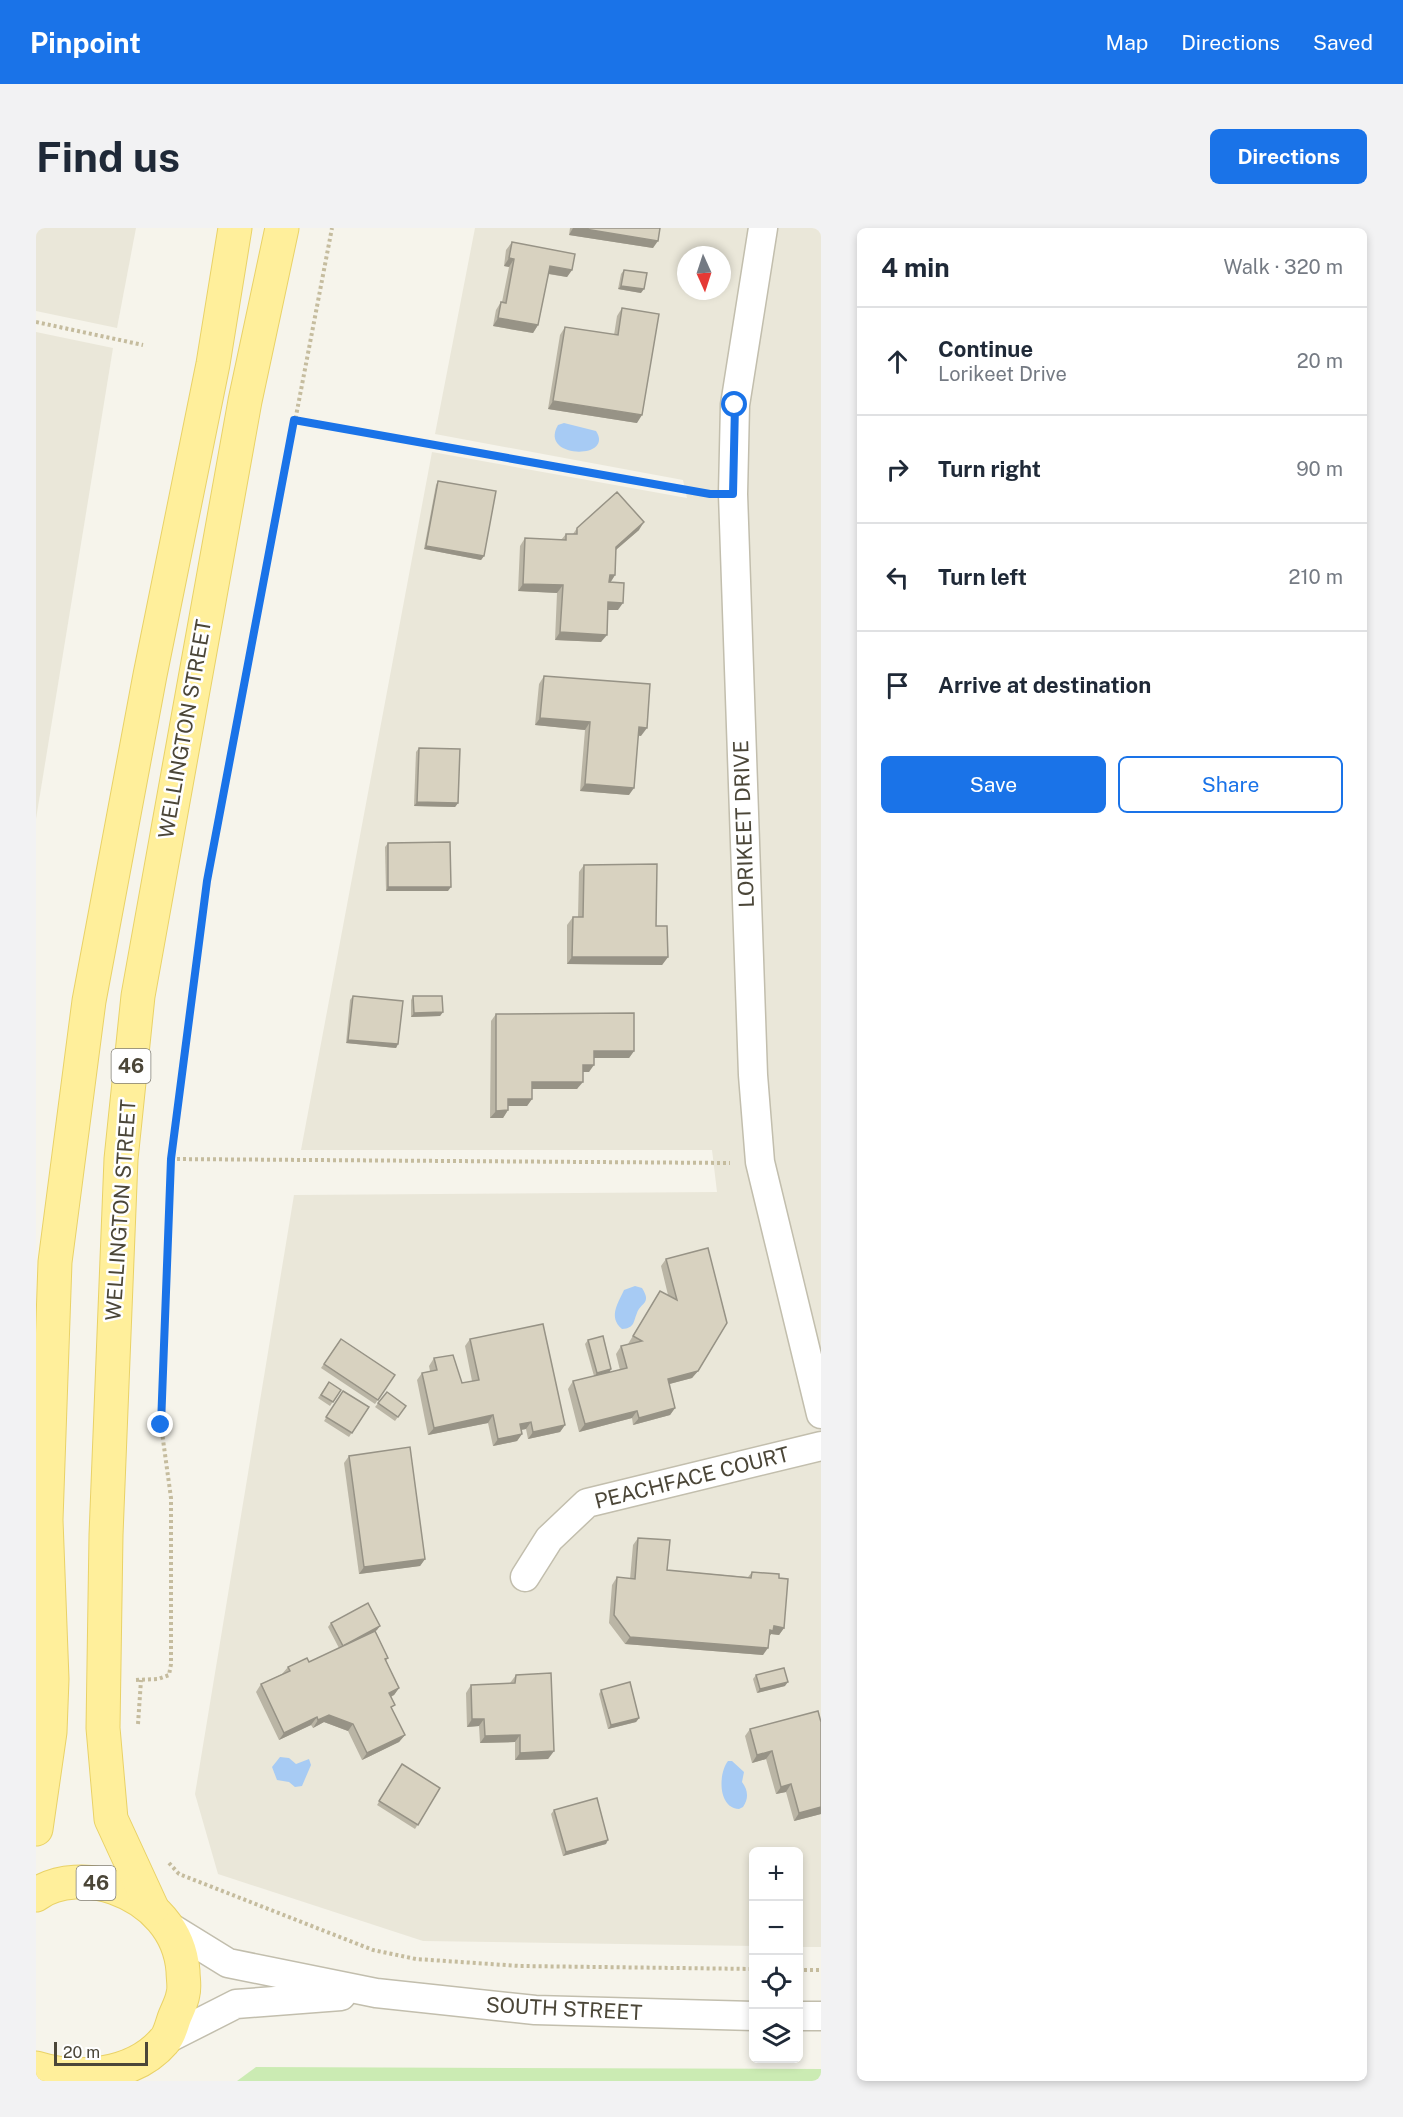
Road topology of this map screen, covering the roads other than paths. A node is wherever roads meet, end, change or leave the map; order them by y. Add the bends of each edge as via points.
1 (236, 228) edge
2 (282, 228) edge
3 (763, 228) edge
4 (821, 1414) edge
5 (821, 1446) edge
6 (525, 1577) dead end
7 (36, 1829) edge
8 (36, 1895) edge
9 (160, 1917) junction
10 (376, 1993) junction
11 (749, 2016) edge
12 (803, 2016) edge
13 (821, 2016) edge
14 (165, 2040) junction
15 (36, 2068) edge
16 (133, 2074) edge

1 - 7 main road, WELLINGTON STREET / 46 via 89,1001 55,1262 46,1520 52,1679 50,1732
2 - 9 main road, WELLINGTON STREET / 46 via 226,506 138,996 121,1159 106,1524 103,1728 111,1819
3 - 4 street, LORIKEET DRIVE via 735,405 733,494 753,1075 760,1162
5 - 6 street, PEACHFACE COURT via 587,1503 549,1539
8 - 9 main road, 46 via 74,1882 103,1883 136,1895
9 - 10 street, SOUTH STREET via 228,1963
9 - 14 main road, WELLINGTON STREET / 46 via 182,1958 184,1992
10 - 11 street, SOUTH STREET via 535,2010
10 - 14 street, SOUTH STREET via 236,2004
12 - 13 street
14 - 16 main road, WELLINGTON STREET / 46
15 - 16 main road, WELLINGTON STREET / 46 via 75,2080

